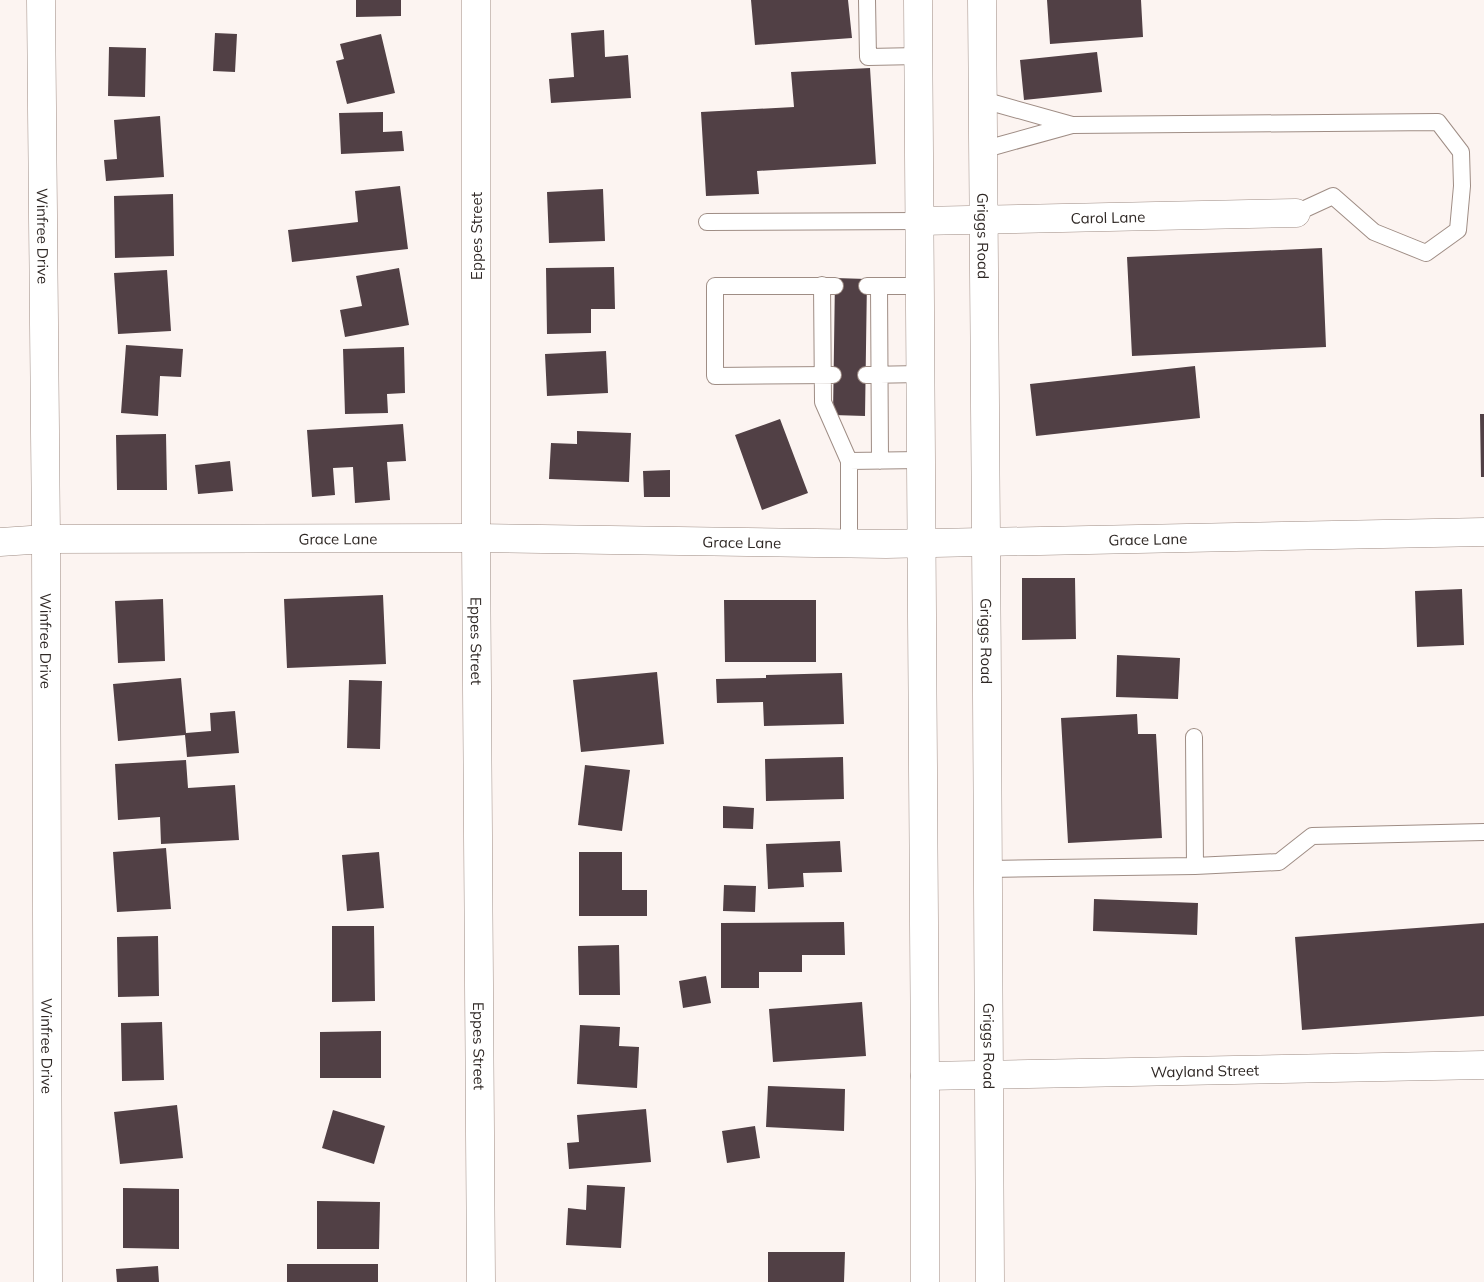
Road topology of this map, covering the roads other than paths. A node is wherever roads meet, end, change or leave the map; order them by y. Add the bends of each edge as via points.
1 (41, 0) edge
2 (476, 0) edge
3 (867, 0) edge
4 (918, 0) edge
5 (982, 0) edge
6 (918, 56) junction
7 (983, 100) junction
8 (1072, 125) junction
9 (982, 150) junction
10 (1296, 214) joint
11 (919, 220) junction
12 (983, 220) junction
13 (707, 222) dead end
14 (920, 286) junction
15 (920, 374) junction
16 (828, 375) junction
17 (872, 375) junction
18 (849, 460) junction
19 (920, 460) junction
20 (880, 461) junction
21 (1484, 532) edge
22 (476, 538) junction
23 (46, 539) junction
24 (0, 542) edge
25 (987, 543) junction
26 (848, 544) junction
27 (921, 544) junction
28 (1194, 737) dead end
29 (1484, 832) edge
30 (1195, 866) junction
31 (988, 869) junction
32 (1484, 1065) edge
33 (990, 1075) junction
34 (925, 1076) junction
35 (48, 1282) edge
36 (481, 1282) edge
37 (925, 1282) edge
38 (990, 1282) edge

1 - 23 street, Winfree Drive
2 - 22 street, Eppes Street
3 - 6 lane via 868,57
4 - 6 street
5 - 7 street, Griggs Road
6 - 11 street
7 - 8 lane
7 - 9 street, Griggs Road
8 - 9 lane
8 - 10 lane via 1438,122 1461,152 1458,230 1426,253 1374,232 1332,196
9 - 12 street, Griggs Road
10 - 12 street, Carol Lane
11 - 12 street, Carol Lane
11 - 13 lane
11 - 14 street
12 - 25 street, Griggs Road
14 - 15 street
14 - 17 lane via 873,286
15 - 17 lane
15 - 19 street
16 - 16 lane via 715,376 715,286 828,286
16 - 18 lane via 823,402
17 - 20 lane
18 - 20 lane
18 - 26 lane
19 - 20 lane
19 - 27 street
21 - 25 street, Grace Lane
22 - 23 street, Grace Lane
22 - 26 street, Grace Lane
22 - 36 street, Eppes Street
23 - 24 street, Grace Lane
23 - 35 street, Winfree Drive
25 - 27 street, Grace Lane
25 - 31 street, Griggs Road
26 - 27 street, Grace Lane
27 - 34 street
28 - 30 lane
29 - 30 lane via 1312,836 1279,862
30 - 31 lane
31 - 33 street, Griggs Road
32 - 33 street, Wayland Street
33 - 34 street, Wayland Street
33 - 38 street, Griggs Road
34 - 37 street

